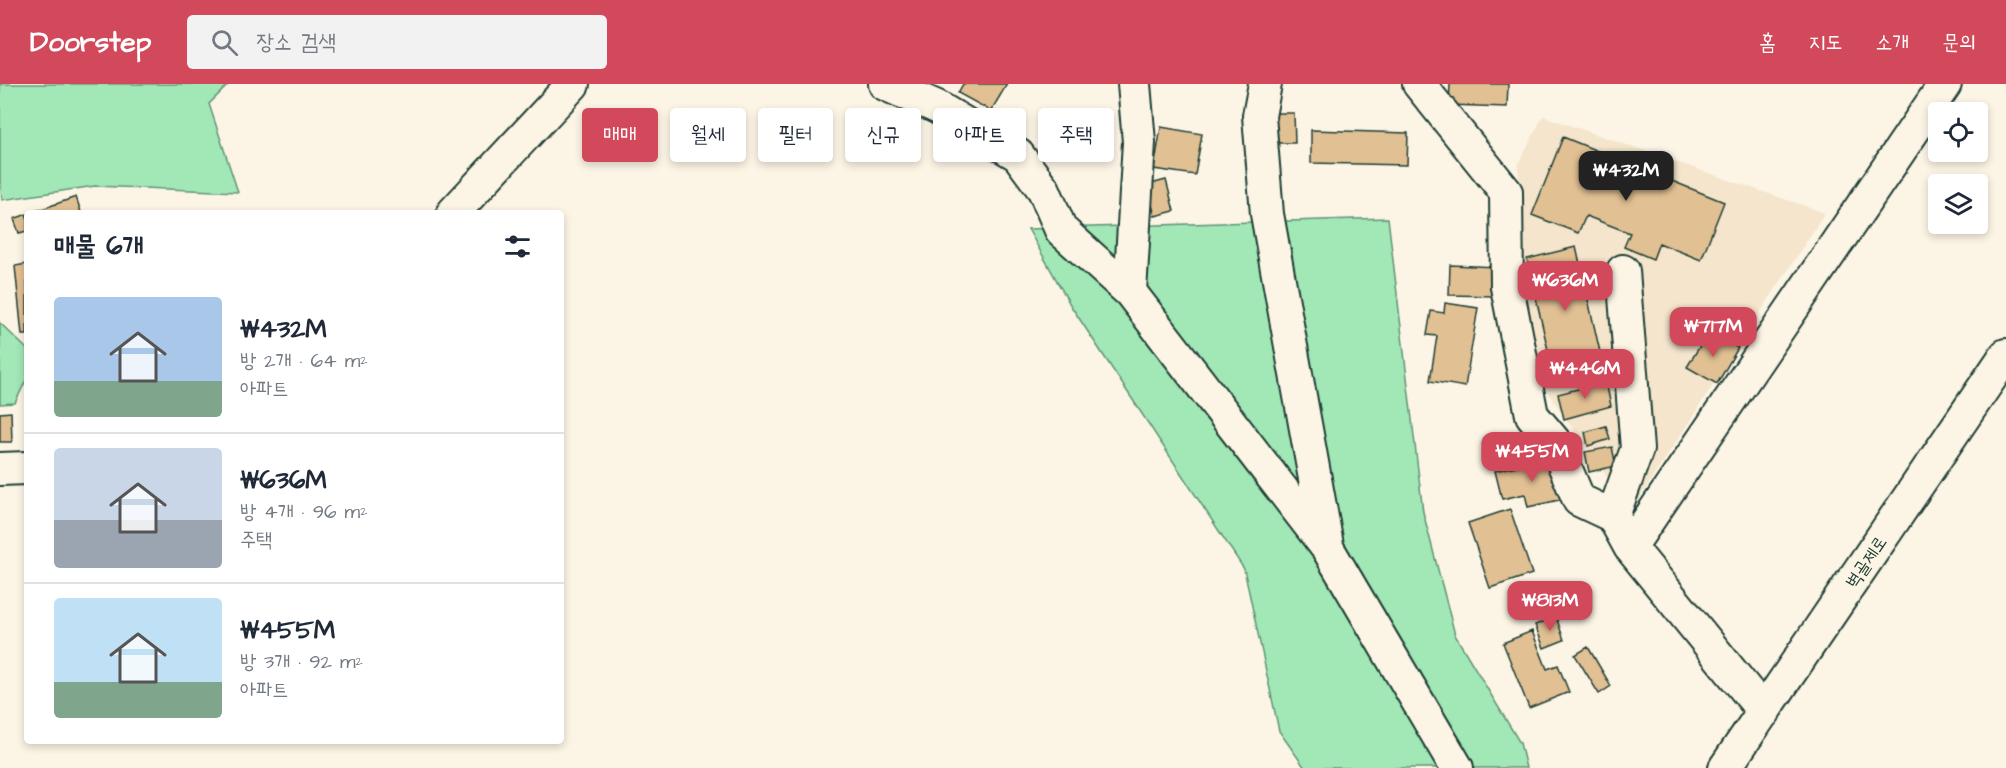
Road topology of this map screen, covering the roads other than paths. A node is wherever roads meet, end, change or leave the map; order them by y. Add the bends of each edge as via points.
1 (573, 84) edge
2 (885, 84) edge
3 (1134, 84) edge
4 (1265, 84) edge
5 (1419, 84) edge
6 (1945, 84) edge
7 (456, 210) edge
8 (1623, 271) dead end
9 (1130, 292) junction
10 (2006, 355) edge
11 (24, 468) edge
12 (0, 469) edge
13 (1613, 516) junction
14 (1630, 547) junction
15 (1328, 549) junction
16 (1764, 712) junction
17 (1457, 768) edge
18 (1725, 768) edge

1 - 7 street
2 - 9 street via 937,107 1018,155 1044,190 1061,230
3 - 9 street via 1139,142
4 - 15 street via 1259,116 1267,214
5 - 13 street via 1506,192 1507,287 1532,415 1554,441 1579,500
6 - 14 street
8 - 13 street via 1637,449
9 - 15 street
10 - 16 street, 벽골제로
11 - 12 street
13 - 14 street
14 - 16 street
15 - 17 street
16 - 18 street, 벽골제로

